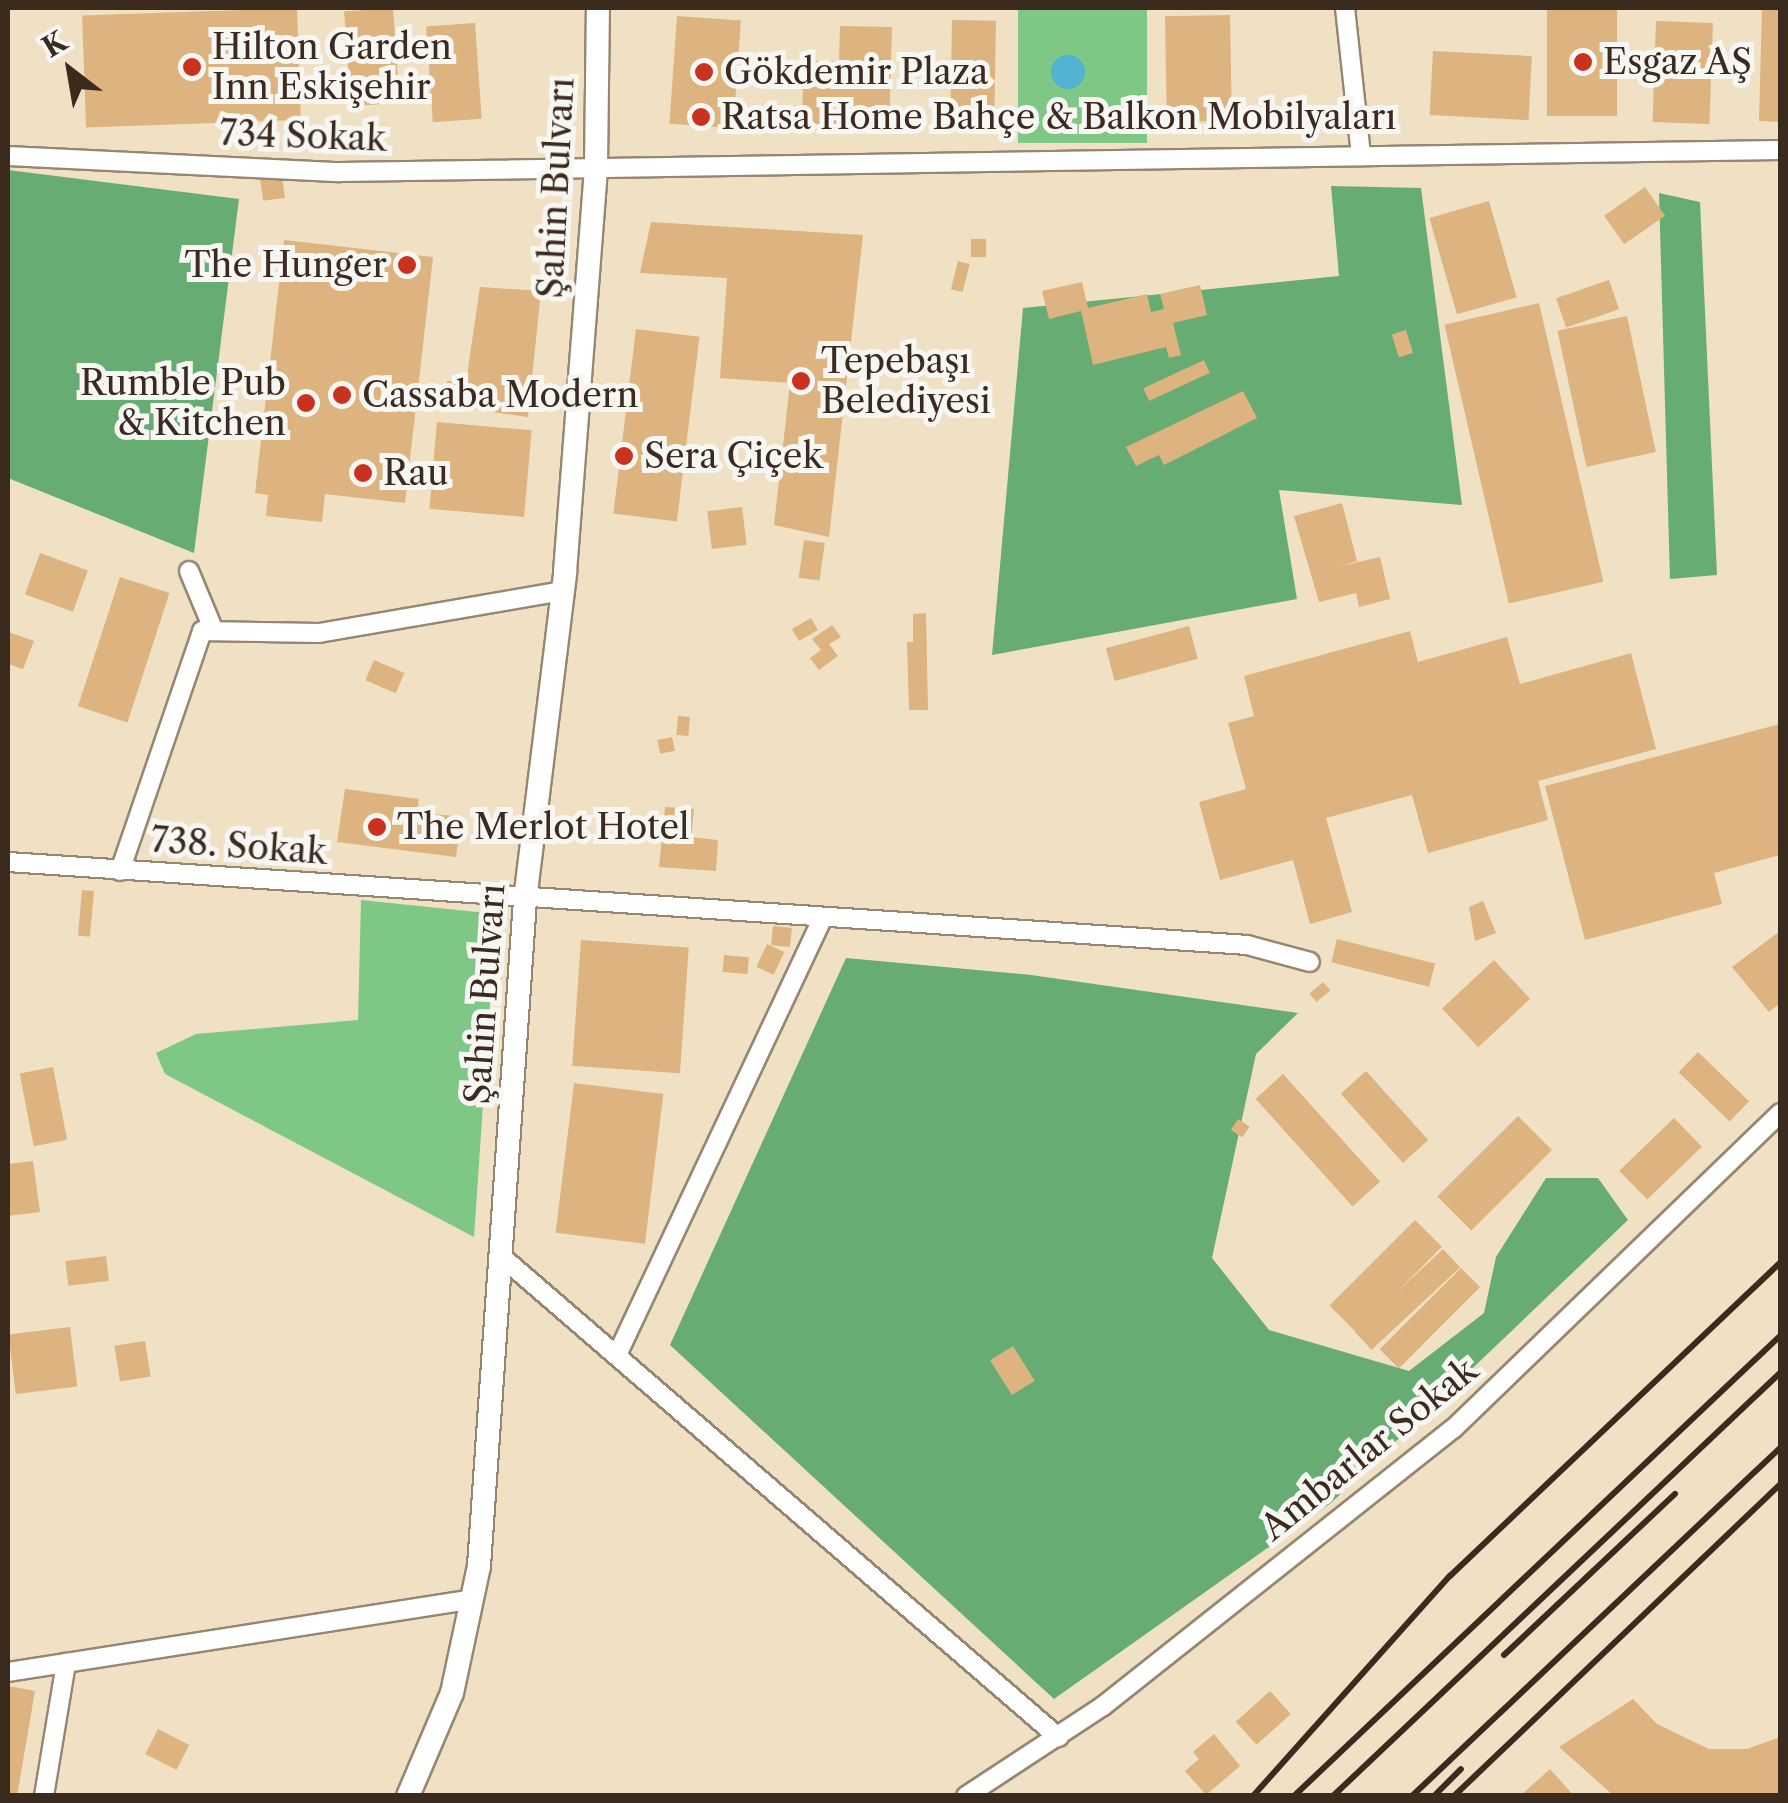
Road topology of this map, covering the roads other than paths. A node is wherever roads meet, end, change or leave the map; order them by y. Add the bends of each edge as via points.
1 (598, 8) edge
2 (1346, 8) edge
3 (1780, 150) edge
4 (8, 156) edge
5 (1361, 156) junction
6 (596, 166) junction
7 (189, 571) dead end
8 (563, 591) junction
9 (214, 631) junction
10 (8, 862) edge
11 (120, 871) junction
12 (525, 900) junction
13 (822, 919) junction
14 (1310, 962) dead end
15 (1780, 1113) edge
16 (502, 1257) junction
17 (618, 1355) junction
18 (472, 1599) junction
19 (66, 1663) junction
20 (8, 1672) edge
21 (1058, 1737) junction
22 (44, 1796) edge
23 (408, 1796) edge
24 (966, 1796) edge

1 - 6 street, Şahin Bulvarı
2 - 5 street
3 - 5 street, 734 Sokak
4 - 6 street, 734 Sokak via 340,172
5 - 6 street, 734 Sokak
6 - 8 street, Şahin Bulvarı
7 - 9 street
8 - 9 street via 320,633
8 - 12 street, Şahin Bulvarı
9 - 11 street via 202,631
10 - 11 street, 738. Sokak
11 - 12 street, 738. Sokak
12 - 13 street, 738. Sokak
12 - 16 street, Şahin Bulvarı
13 - 14 street, 738. Sokak via 1247,945
13 - 17 street
15 - 21 street, Ambarlar Sokak via 1453,1429 1342,1522
16 - 17 street
16 - 18 street, Şahin Bulvarı
17 - 21 street via 981,1677
18 - 19 street
18 - 23 street, Şahin Bulvarı via 452,1693
19 - 20 street
19 - 22 street
21 - 24 street, Ambarlar Sokak

